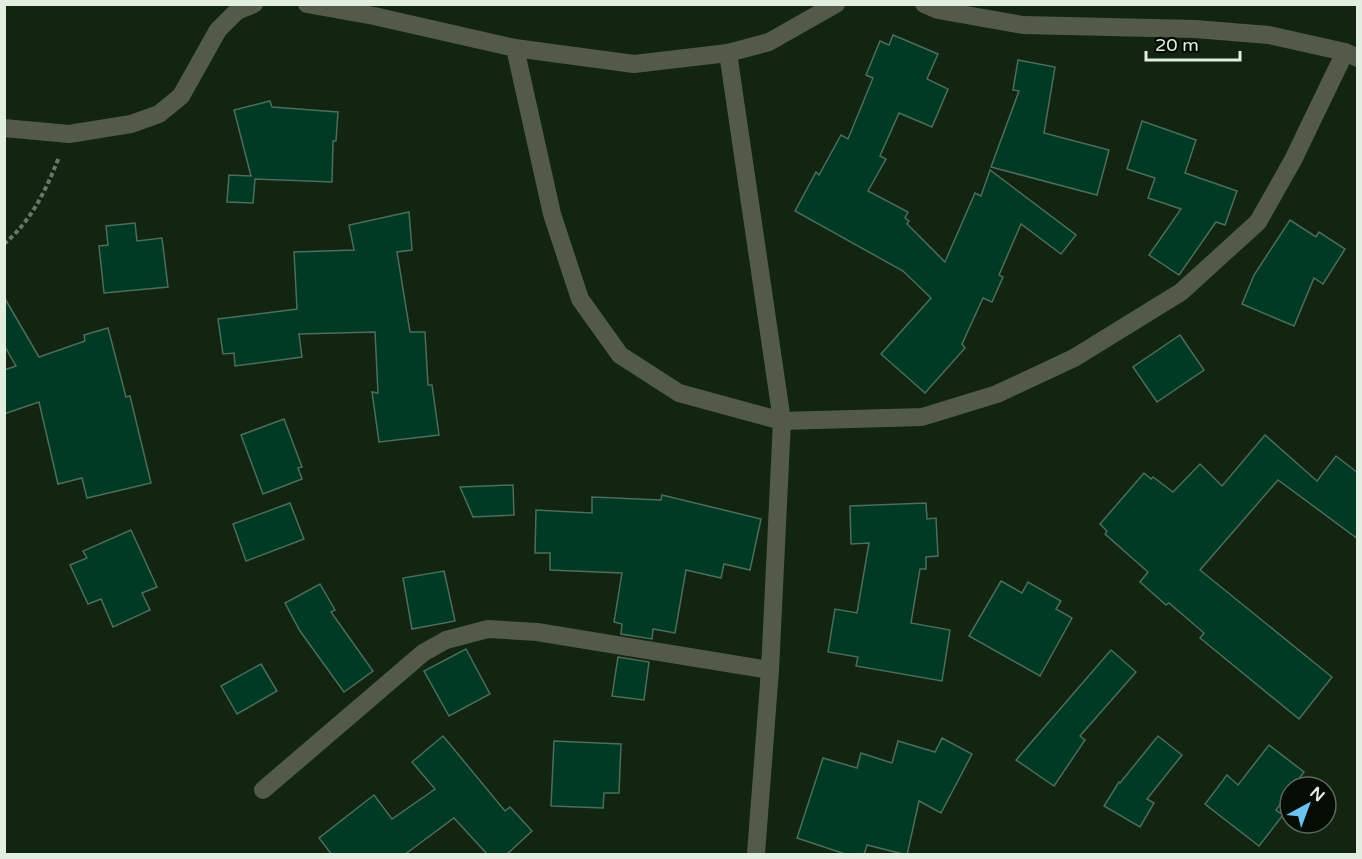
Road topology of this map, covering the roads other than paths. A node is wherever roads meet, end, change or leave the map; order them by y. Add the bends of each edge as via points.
1 (254, 4) edge
2 (307, 4) edge
3 (836, 4) edge
4 (924, 4) edge
5 (515, 48) junction
6 (728, 53) junction
7 (1351, 55) edge
8 (4, 128) edge
9 (782, 421) junction
10 (770, 670) junction
11 (263, 790) dead end
12 (756, 855) edge

1 - 8 street via 237,11 218,30 181,96 159,114 131,124 69,134
2 - 5 street
3 - 6 street via 769,42
4 - 7 street via 1023,26 1195,29 1269,35
5 - 6 street via 634,64
5 - 9 street via 552,214 580,299 620,355 679,393
6 - 9 street
7 - 9 street via 1258,222 1181,292 1074,358 997,394 922,417
9 - 10 street
10 - 11 street via 537,632 488,629 465,633 423,653
10 - 12 street

